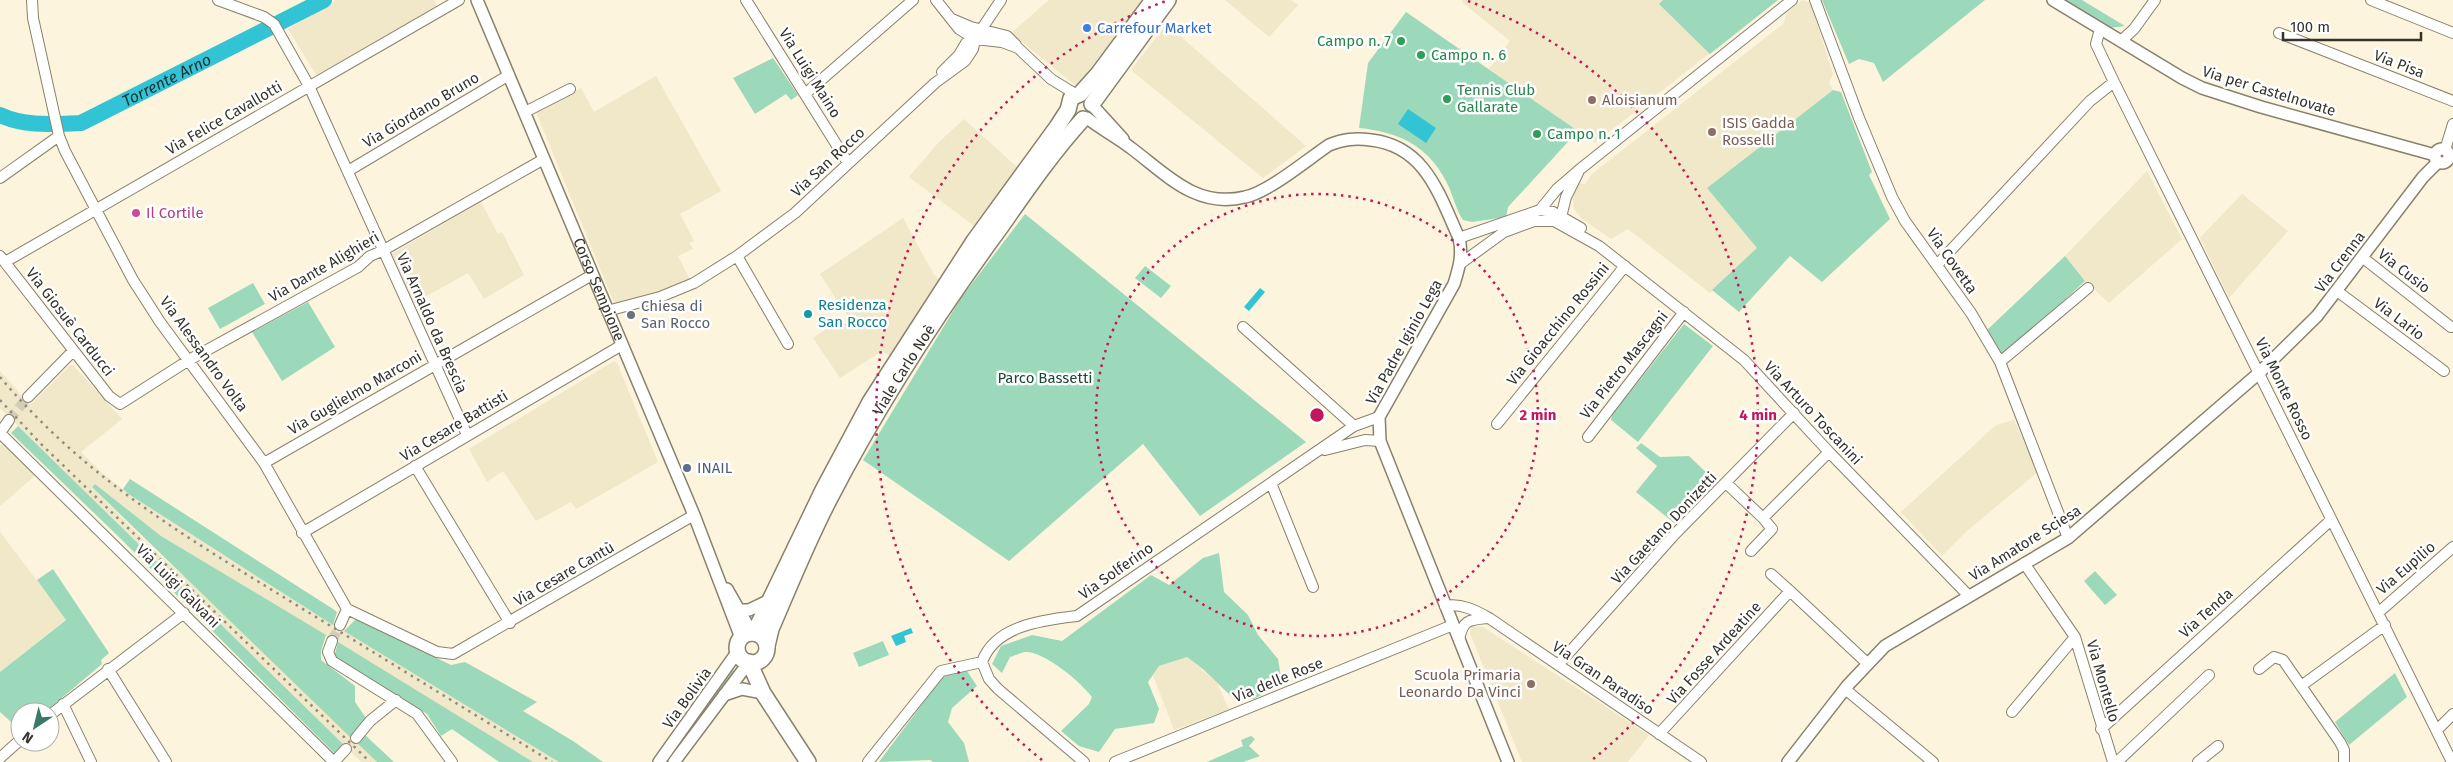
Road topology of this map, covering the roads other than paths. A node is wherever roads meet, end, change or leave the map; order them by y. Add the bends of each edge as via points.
1 (32, 0) edge
2 (218, 0) edge
3 (459, 0) edge
4 (477, 0) edge
5 (913, 0) edge
6 (936, 0) edge
7 (1001, 0) edge
8 (1153, 0) edge
9 (1168, 0) edge
10 (1792, 0) edge
11 (1815, 0) edge
12 (2053, 0) edge
13 (2155, 0) edge
14 (2371, 0) edge
15 (750, 3) edge
16 (952, 19) junction
17 (2100, 29) junction
18 (982, 30) junction
19 (2279, 33) dead end
20 (2453, 33) edge
21 (975, 39) junction
22 (2121, 41) junction
23 (1018, 48) junction
24 (509, 75) junction
25 (2114, 82) junction
26 (309, 86) junction
27 (570, 89) dead end
28 (805, 94) junction
29 (2453, 101) edge
30 (1081, 106) junction
31 (525, 112) junction
32 (2453, 124) edge
33 (59, 133) junction
34 (2444, 156) edge
35 (544, 158) junction
36 (848, 163) junction
37 (1579, 170) junction
38 (348, 171) junction
39 (0, 178) edge
40 (1549, 198) junction
41 (95, 210) junction
42 (1540, 210) junction
43 (1557, 218) junction
44 (1459, 238) junction
45 (382, 251) junction
46 (737, 256) junction
47 (2362, 257) junction
48 (2, 259) edge
49 (1460, 264) junction
50 (1937, 265) junction
51 (1624, 266) junction
52 (592, 275) junction
53 (2088, 288) dead end
54 (2337, 291) junction
55 (607, 311) junction
56 (1684, 312) junction
57 (1243, 327) dead end
58 (2451, 327) dead end
59 (788, 344) dead end
60 (622, 345) junction
61 (73, 351) junction
62 (189, 360) junction
63 (2000, 362) junction
64 (433, 365) junction
65 (2444, 371) dead end
66 (2259, 373) junction
67 (28, 397) tunnel mouth
68 (120, 404) joint
69 (1794, 414) junction
70 (1379, 417) junction
71 (9, 420) tunnel mouth
72 (1497, 424) dead end
73 (1354, 426) junction
74 (0, 433) edge
75 (467, 435) junction
76 (1588, 437) dead end
77 (1380, 442) junction
78 (1829, 452) junction
79 (1312, 455) junction
80 (264, 463) junction
81 (415, 466) junction
82 (1271, 483) junction
83 (1726, 483) junction
84 (694, 516) junction
85 (1763, 518) junction
86 (2331, 520) junction
87 (302, 533) junction
88 (2068, 538) junction
89 (2453, 547) edge
90 (1751, 552) dead end
91 (2024, 564) junction
92 (1771, 574) dead end
93 (719, 578) junction
94 (1313, 587) dead end
95 (1790, 591) junction
96 (1969, 596) junction
97 (770, 600) junction
98 (1445, 606) junction
99 (347, 609) junction
100 (740, 610) junction
101 (2379, 612) junction
102 (184, 613) junction
103 (1488, 618) junction
104 (510, 622) junction
105 (1453, 625) junction
106 (2385, 625) junction
107 (340, 626) tunnel mouth
108 (2075, 637) junction
109 (1459, 640) junction
110 (744, 641) junction
111 (332, 642) tunnel mouth
112 (759, 656) junction
113 (982, 662) junction
114 (1867, 663) junction
115 (1558, 665) junction
116 (108, 669) junction
117 (2258, 669) dead end
118 (2209, 676) dead end
119 (2301, 686) junction
120 (1845, 689) junction
121 (764, 693) junction
122 (722, 695) junction
123 (396, 700) junction
124 (63, 704) junction
125 (60, 707) edge
126 (2012, 712) dead end
127 (2453, 714) edge
128 (783, 724) junction
129 (2101, 729) junction
130 (2437, 730) junction
131 (1659, 734) junction
132 (356, 738) dead end
133 (2218, 746) dead end
134 (346, 748) dead end
135 (10, 749) edge
136 (0, 758) edge
137 (91, 762) edge
138 (166, 762) edge
139 (334, 762) edge
140 (452, 762) edge
141 (659, 762) edge
142 (674, 762) edge
143 (808, 762) edge
144 (868, 762) edge
145 (1084, 762) edge
146 (1115, 762) edge
147 (1508, 762) edge
148 (1701, 762) edge
149 (1788, 762) edge
150 (1933, 762) edge
151 (2112, 762) edge
152 (2117, 762) edge
153 (2198, 762) edge
154 (2344, 762) edge
155 (2452, 762) edge

1 - 33 street, Via Alessandro Volta via 33,18
2 - 26 street, Via Arnaldo da Brescia via 264,17 279,31
3 - 26 street, Via Felice Cavallotti
4 - 24 street, Corso Sempione
5 - 28 street
6 - 16 street
7 - 18 street, Via San Rocco
8 - 30 main road, Viale Carlo Noè via 1098,74
9 - 30 main road, Viale Carlo Noè
10 - 37 street
11 - 50 street, Via Covetta via 1858,118 1892,197
12 - 17 street, Via per Castelnovate
13 - 22 street
14 - 20 street
15 - 28 street, Via Luigi Maino
16 - 18 street
16 - 21 street via 959,29
17 - 22 street, Via per Castelnovate
17 - 25 street, Via Monte Rosso via 2096,44
18 - 21 street, Via San Rocco
18 - 23 street via 1007,36
19 - 29 street, Via Pisa
21 - 23 street via 1002,42
21 - 36 street, Via San Rocco via 974,49 965,61 935,83
22 - 34 street, Via per Castelnovate via 2202,88
23 - 30 street
24 - 31 street, Corso Sempione
24 - 38 street, Via Giordano Bruno
25 - 50 street via 2090,101
25 - 66 street, Via Monte Rosso
26 - 38 street, Via Arnaldo da Brescia
26 - 41 street, Via Felice Cavallotti
27 - 31 street
28 - 36 street, Via Luigi Maino
30 - 44 street, Via Padre Iginio Lega via 1104,132 1204,198 1226,200 1246,197 1329,144 1341,140 1357,138 1385,142 1403,150 1423,167
30 - 97 main road, Viale Carlo Noè via 974,241 880,386 823,490
30 - 112 main road, Viale Carlo Noè via 1059,147 935,318 908,363 830,499
31 - 35 street, Corso Sempione
32 - 34 street
33 - 39 street
33 - 41 street, Via Alessandro Volta via 74,171
34 - 47 street, Via Crenna via 2423,177
35 - 45 street, Via Dante Alighieri
35 - 52 street, Corso Sempione
36 - 46 street, Via San Rocco via 795,213
37 - 40 street
37 - 43 street
38 - 45 street, Via Arnaldo da Brescia
40 - 42 street
40 - 43 street
41 - 48 street, Via Felice Cavallotti
41 - 62 street, Via Alessandro Volta via 160,322
42 - 43 street
42 - 44 street
43 - 49 street via 1534,221 1504,232
43 - 51 street, Via Arturo Toscanini via 1584,230
44 - 49 street, Via Padre Iginio Lega
45 - 62 street, Via Dante Alighieri
45 - 64 street, Via Arnaldo da Brescia
46 - 55 street, Via San Rocco via 694,283 660,297
46 - 59 street
47 - 54 street, Via Crenna
47 - 58 street, Via Cusio
48 - 61 street, Via Giosuè Carducci
49 - 70 street, Via Padre Iginio Lega via 1454,284
50 - 63 street, Via Covetta
51 - 56 street, Via Arturo Toscanini
51 - 72 street, Via Gioacchino Rossini
52 - 55 street, Corso Sempione
52 - 64 street, Via Guglielmo Marconi
53 - 63 street
54 - 65 street, Via Lario
54 - 66 street, Via Crenna via 2317,316
55 - 60 street, Corso Sempione
56 - 69 street, Via Arturo Toscanini via 1744,360
56 - 76 street, Via Pietro Mascagni
57 - 73 street
60 - 75 street, Via Cesare Battisti
60 - 84 street, Corso Sempione
61 - 67 street
61 - 68 street, Via Giosuè Carducci via 109,396
62 - 68 street, Via Dante Alighieri
62 - 80 street, Via Alessandro Volta
63 - 88 street, Via Covetta
64 - 75 street, Via Arnaldo da Brescia
64 - 80 street, Via Guglielmo Marconi
66 - 86 street, Via Monte Rosso
66 - 88 street, Via Amatore Sciesa
69 - 78 street, Via Arturo Toscanini
69 - 83 street, Via Gaetano Donizetti
70 - 73 street, Via Solferino
70 - 77 street, Via Padre Iginio Lega
71 - 74 street
73 - 79 street, Via Solferino
74 - 102 street, Via Luigi Galvani
75 - 81 street, Via Cesare Battisti
77 - 79 street, Via Solferino via 1345,443
77 - 98 street, Via Padre Iginio Lega
78 - 85 street
78 - 96 street, Via Arturo Toscanini
79 - 82 street, Via Solferino
80 - 87 street, Via Alessandro Volta
81 - 87 street, Via Cesare Battisti
81 - 104 street
82 - 94 street
82 - 113 street, Via Solferino via 1077,616 1012,631 986,650
83 - 85 street
83 - 115 street, Via Gaetano Donizetti via 1675,534
84 - 93 street, Corso Sempione
84 - 104 street, Via Cesare Cantù
85 - 90 street via 1772,529
86 - 101 street, Via Monte Rosso
86 - 129 street, Via Tenda
87 - 99 street, Via Alessandro Volta
88 - 91 street, Via Amatore Sciesa
89 - 101 street, Via Eupilio
91 - 96 street, Via Amatore Sciesa
91 - 108 street, Via Montello
92 - 95 street
93 - 100 street, Corso Sempione
93 - 110 street, Corso Sempione
95 - 114 street
95 - 131 street, Via Fosse Ardeatine
96 - 114 street, Via Amatore Sciesa via 1906,632
97 - 100 street via 749,610
97 - 110 main road, Viale Carlo Noè
98 - 103 street, Via Gran Paradiso via 1455,604 1473,609
98 - 105 street, Via Padre Iginio Lega
99 - 104 street, Via Cesare Cantù via 448,655 459,652
99 - 107 street
100 - 110 street, Corso Sempione
101 - 106 street, Via Monte Rosso
102 - 116 street
102 - 139 street, Via Luigi Galvani
103 - 109 street via 1468,620 1461,628
103 - 115 street, Via Gran Paradiso
105 - 109 street, Via Padre Iginio Lega
105 - 146 street, Via delle Rose
106 - 119 street
106 - 130 street, Via Monte Rosso
108 - 126 street
108 - 129 street, Via Montello
109 - 147 street, Via Padre Iginio Lega
110 - 112 main road via 742,658
110 - 112 main road via 764,639
110 - 141 street, Via Bolivia
111 - 123 street via 328,652 332,661
112 - 121 main road
112 - 122 street, Via Bolivia
112 - 128 main road
113 - 144 street via 941,671
113 - 145 street via 989,679 998,689
114 - 120 street, Via Amatore Sciesa
115 - 131 street, Via Gran Paradiso
116 - 124 street
116 - 138 street
117 - 119 street via 2279,657
118 - 152 street
119 - 154 street via 2344,750
120 - 149 street, Via Amatore Sciesa
120 - 150 street
121 - 122 street, Via Bolivia via 742,689
121 - 128 main road
122 - 142 street, Via Bolivia
123 - 132 street
123 - 140 street via 417,714
124 - 125 street
124 - 137 street
127 - 130 street
128 - 143 main road
129 - 151 street, Via Montello
130 - 155 street, Via Monte Rosso
131 - 148 street, Via Gran Paradiso
133 - 153 street
134 - 139 street
135 - 136 street

